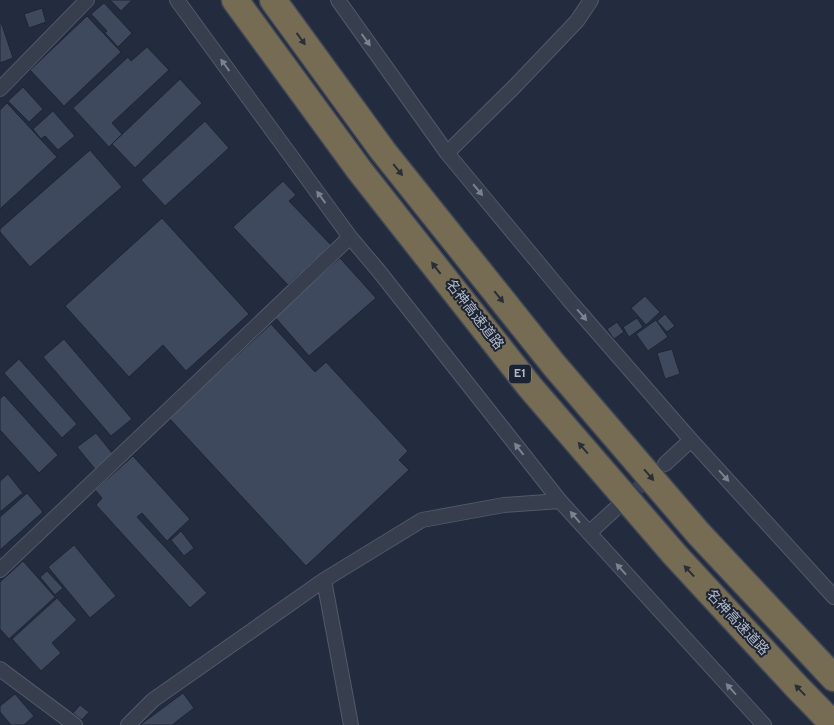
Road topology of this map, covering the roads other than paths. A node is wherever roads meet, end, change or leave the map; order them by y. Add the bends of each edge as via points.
1 (87, 0) edge
2 (177, 0) edge
3 (235, 0) edge
4 (273, 0) edge
5 (338, 0) edge
6 (591, 0) edge
7 (0, 88) edge
8 (447, 153) junction
9 (350, 237) junction
10 (692, 440) junction
11 (665, 464) tunnel mouth
12 (560, 501) junction
13 (614, 510) tunnel mouth
14 (589, 533) junction
15 (0, 570) edge
16 (324, 580) junction
17 (834, 597) edge
18 (0, 670) edge
19 (834, 678) edge
20 (75, 725) edge
21 (128, 725) edge
22 (351, 725) edge
23 (764, 725) edge
24 (834, 725) edge

1 - 7 street
9 -> 2 street
24 -> 3 highway, 名神高速道路 / E1 via 675,555 530,387 360,171
4 -> 19 highway, E1 via 383,151 554,365 699,534
5 -> 8 street
6 - 8 street via 577,22
8 -> 10 street via 569,300
12 -> 9 street
9 - 15 street
10 - 11 street
10 -> 17 street
14 -> 12 street
12 - 16 street via 504,505 422,520
13 - 14 street
23 -> 14 street
16 - 21 street via 153,700
16 - 22 street
18 - 20 street

